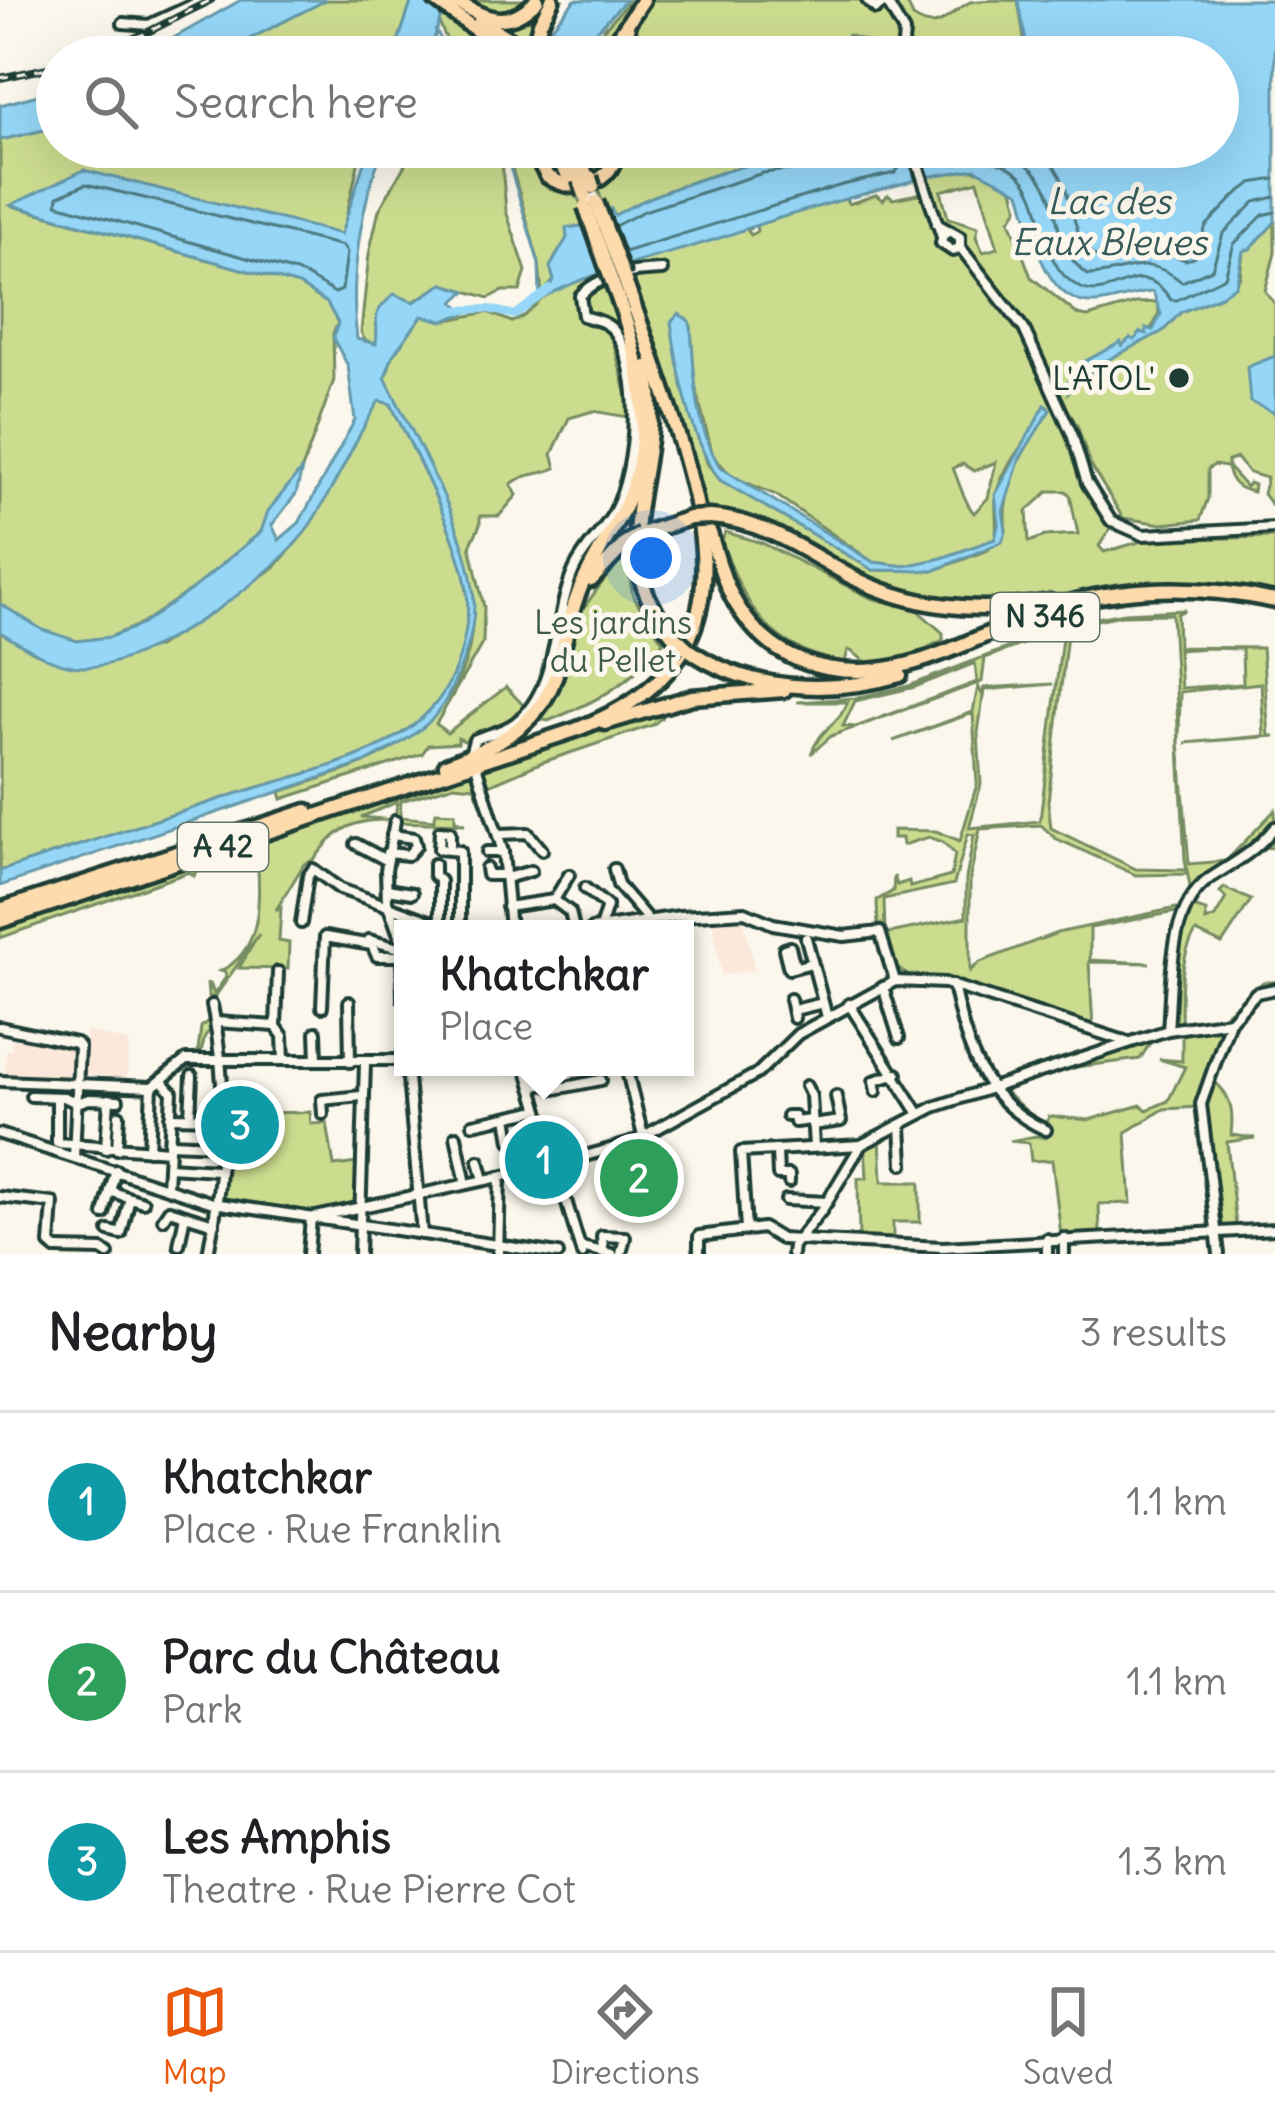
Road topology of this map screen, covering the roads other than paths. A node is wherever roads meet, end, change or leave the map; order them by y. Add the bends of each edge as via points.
1 (203, 0) edge
2 (435, 0) edge
3 (452, 0) edge
4 (537, 0) edge
5 (552, 0) edge
6 (645, 0) edge
7 (867, 0) edge
8 (884, 3) edge
9 (465, 13) junction
10 (123, 23) dead end
11 (486, 30) junction
12 (491, 36) edge
13 (497, 36) edge
14 (537, 36) edge
15 (620, 36) edge
16 (626, 36) edge
17 (905, 36) edge
18 (543, 168) edge
19 (568, 168) edge
20 (577, 168) edge
21 (585, 168) edge
22 (611, 168) edge
23 (919, 168) edge
24 (587, 191) junction
25 (946, 234) junction
26 (957, 249) junction
27 (662, 270) dead end
28 (617, 283) junction
29 (646, 368) junction
30 (654, 418) junction
31 (694, 486) junction
32 (1275, 528) edge
33 (1134, 592) junction
34 (1275, 604) edge
35 (573, 615) junction
36 (825, 686) junction
37 (575, 730) junction
38 (470, 751) dead end
39 (445, 766) junction
40 (477, 769) dead end
41 (395, 821) dead end
42 (1275, 827) edge
43 (498, 834) junction
44 (392, 835) junction
45 (356, 844) dead end
46 (450, 850) dead end
47 (542, 850) dead end
48 (487, 852) dead end
49 (503, 853) junction
50 (387, 856) junction
51 (434, 864) dead end
52 (486, 868) dead end
53 (614, 869) dead end
54 (531, 871) dead end
55 (569, 875) dead end
56 (505, 877) junction
57 (585, 888) dead end
58 (387, 889) junction
59 (412, 893) dead end
60 (554, 900) junction
61 (507, 907) junction
62 (390, 908) junction
63 (0, 910) edge
64 (428, 920) edge
65 (440, 920) edge
66 (456, 920) edge
67 (509, 920) edge
68 (572, 920) edge
69 (599, 920) edge
70 (648, 920) edge
71 (660, 920) edge
72 (0, 921) edge
73 (301, 923) dead end
74 (394, 923) edge
75 (338, 932) dead end
76 (806, 938) dead end
77 (394, 950) edge
78 (394, 953) edge
79 (812, 963) junction
80 (795, 967) dead end
81 (894, 968) junction
82 (278, 972) dead end
83 (895, 981) junction
84 (919, 981) junction
85 (953, 986) junction
86 (883, 987) junction
87 (1275, 989) edge
88 (790, 999) dead end
89 (349, 1002) dead end
90 (823, 1003) junction
91 (849, 1004) junction
92 (212, 1005) dead end
93 (322, 1006) dead end
94 (349, 1014) junction
95 (362, 1014) dead end
96 (827, 1017) junction
97 (1230, 1021) junction
98 (216, 1022) junction
99 (276, 1026) junction
100 (0, 1028) edge
101 (1168, 1030) junction
102 (316, 1032) dead end
103 (899, 1038) dead end
104 (1128, 1042) junction
105 (284, 1060) junction
106 (317, 1060) junction
107 (223, 1062) junction
108 (350, 1062) junction
109 (365, 1063) junction
110 (394, 1064) edge
111 (897, 1074) junction
112 (192, 1076) dead end
113 (406, 1076) edge
114 (529, 1076) edge
115 (628, 1076) edge
116 (602, 1080) dead end
117 (162, 1081) junction
118 (0, 1084) edge
119 (77, 1084) junction
120 (806, 1086) dead end
121 (152, 1087) junction
122 (532, 1087) junction
123 (993, 1088) junction
124 (877, 1091) dead end
125 (31, 1096) dead end
126 (361, 1096) junction
127 (836, 1096) dead end
128 (57, 1097) junction
129 (77, 1103) junction
130 (538, 1110) junction
131 (323, 1114) dead end
132 (920, 1114) junction
133 (119, 1115) dead end
134 (787, 1116) dead end
135 (170, 1117) junction
136 (190, 1117) junction
137 (507, 1117) junction
138 (221, 1118) dead end
139 (812, 1123) junction
140 (473, 1124) dead end
141 (543, 1126) junction
142 (901, 1126) junction
143 (1046, 1130) dead end
144 (528, 1132) dead end
145 (0, 1134) edge
146 (456, 1136) dead end
147 (643, 1137) junction
148 (511, 1141) dead end
149 (861, 1144) junction
150 (219, 1145) dead end
151 (169, 1147) junction
152 (814, 1147) junction
153 (112, 1149) junction
154 (149, 1150) junction
155 (75, 1151) junction
156 (777, 1151) junction
157 (479, 1161) dead end
158 (554, 1164) junction
159 (903, 1164) dead end
160 (168, 1167) junction
161 (116, 1170) junction
162 (218, 1170) dead end
163 (500, 1177) junction
164 (484, 1180) junction
165 (789, 1182) dead end
166 (466, 1184) junction
167 (167, 1187) junction
168 (110, 1191) junction
169 (420, 1194) junction
170 (0, 1197) edge
171 (130, 1198) junction
172 (786, 1200) dead end
173 (143, 1202) dead end
174 (827, 1202) junction
175 (218, 1204) junction
176 (360, 1205) junction
177 (104, 1214) dead end
178 (185, 1215) junction
179 (311, 1217) junction
180 (163, 1220) dead end
181 (214, 1224) junction
182 (360, 1225) junction
183 (1275, 1228) edge
184 (746, 1229) junction
185 (110, 1231) dead end
186 (1218, 1232) junction
187 (422, 1234) junction
188 (1064, 1238) junction
189 (798, 1240) junction
190 (1047, 1240) junction
191 (1014, 1242) junction
192 (178, 1245) dead end
193 (978, 1249) edge
194 (498, 1250) edge
195 (581, 1251) edge
196 (54, 1252) edge
197 (607, 1253) edge
198 (109, 1254) edge
199 (208, 1254) edge
200 (308, 1254) edge
201 (359, 1254) edge
202 (558, 1254) edge
203 (621, 1254) edge
204 (699, 1254) edge
205 (792, 1254) edge
206 (1013, 1254) edge
207 (1047, 1254) edge
208 (1064, 1254) edge
209 (1219, 1254) edge

1 - 10 street via 153,23
2 - 9 highway
3 - 9 highway
4 - 9 highway via 502,21
5 - 14 highway
6 - 15 highway
6 - 16 highway
7 - 8 street via 871,7
8 - 17 street
9 - 11 highway
11 - 12 highway
11 - 13 highway
18 - 22 highway via 575,187
19 - 24 highway, A 42
20 - 24 highway
21 - 24 highway, A 42
23 - 25 street
24 - 28 highway, A 42, bridge
25 - 26 street via 960,237
25 - 26 street via 943,248
26 - 32 street via 1024,329 1100,509 1121,528 1143,535
27 - 38 street via 634,271 582,292 579,310 616,334 629,377 634,434 625,484 574,571 548,666 526,712 474,740
28 - 29 highway, N 346
28 - 30 highway, N 346
28 - 31 highway, A 42
28 - 35 highway, A 42 via 643,391 642,441 629,494
29 - 30 highway, N 346
29 - 39 highway via 698,532 700,583 683,636 651,680 608,710
30 - 36 highway, N 346, bridge via 634,546 657,614 714,665 752,679
31 - 33 highway, N 346 via 741,613 781,650 820,668 902,667 1044,611
31 - 37 highway, A 42 via 706,573 687,640 644,692
33 - 34 highway, N 346 via 1203,591
33 - 35 highway, bridge via 1000,609 926,604 875,589 764,529 710,517 627,542 597,572
34 - 36 highway, N 346 via 1189,596 1108,601 1046,616 909,672
35 - 39 highway, A 42 via 541,704 489,749
36 - 37 highway, N 346 via 708,694
37 - 72 highway, A 42
39 - 63 highway, A 42
40 - 43 street
41 - 44 street
42 - 101 street via 1241,862 1206,882 1190,905 1172,955
43 - 47 street via 528,832
43 - 49 street
44 - 50 street
44 - 50 street via 414,838 416,846
45 - 50 street
46 - 66 street via 460,851
48 - 49 street
49 - 56 street
50 - 58 street
51 - 65 street
52 - 56 street
53 - 70 street
54 - 56 street
55 - 60 street
56 - 61 street
57 - 69 street via 608,906
58 - 59 street
58 - 62 street
60 - 61 street
60 - 68 street
61 - 67 street
62 - 64 street
62 - 73 street via 340,889 315,869
62 - 74 street
71 - 81 street via 745,912 844,936 880,932
75 - 77 street
76 - 79 street
78 - 93 street via 377,956 372,945 325,938
79 - 80 street
79 - 90 street
81 - 83 street
81 - 84 street
82 - 99 street
83 - 84 street
83 - 86 street
84 - 85 street
85 - 104 street
85 - 123 street via 965,1041
86 - 91 street
86 - 103 street
87 - 97 street via 1256,993
88 - 90 street via 794,1014
89 - 94 street
90 - 96 street
91 - 96 street
91 - 111 street
92 - 98 street
94 - 95 street
94 - 108 street
96 - 147 street via 758,1073
97 - 101 street
97 - 186 street via 1201,1104
98 - 99 street
98 - 107 street
99 - 105 street
100 - 119 street via 76,1043
101 - 104 street
102 - 106 street
104 - 123 street
105 - 106 street
105 - 107 street
106 - 108 street
107 - 117 street via 186,1060
107 - 175 street
108 - 109 street
109 - 110 street
109 - 126 street
111 - 124 street via 874,1081
111 - 132 street
112 - 136 street
113 - 169 street
114 - 122 street
115 - 147 street
116 - 122 street
117 - 121 street
117 - 135 street via 172,1092
118 - 119 street
119 - 121 street
119 - 129 street
120 - 139 street
121 - 154 street
122 - 130 street
123 - 132 street
123 - 143 street
125 - 128 street
126 - 131 street via 322,1100
126 - 176 street
127 - 139 street via 841,1120
128 - 129 street
128 - 155 street via 55,1141
129 - 153 street via 114,1100
129 - 155 street
130 - 137 street
130 - 141 street
132 - 142 street
133 - 153 street
134 - 139 street
135 - 136 street
135 - 151 street
136 - 138 street
137 - 140 street
137 - 148 street
139 - 152 street
141 - 144 street
141 - 158 street
142 - 149 street
142 - 159 street
145 - 155 street
146 - 166 street
147 - 158 street
149 - 152 street
149 - 174 street
150 - 151 street
151 - 154 street
151 - 160 street
152 - 156 street
153 - 154 street
153 - 155 street
155 - 161 street
156 - 165 street via 778,1175
156 - 184 street via 746,1155
157 - 164 street
158 - 163 street
158 - 195 street
160 - 162 street
160 - 167 street
161 - 167 street
161 - 168 street
163 - 164 street
163 - 194 street
164 - 166 street
166 - 169 street
167 - 175 street
168 - 171 street
168 - 177 street
169 - 176 street
169 - 187 street
170 - 196 street via 53,1203
171 - 173 street
171 - 185 street via 121,1234
172 - 174 street
174 - 189 street
175 - 179 street
175 - 181 street
176 - 179 street
176 - 182 street
178 - 180 street via 169,1210
178 - 181 street
178 - 192 street
179 - 182 street
179 - 200 street
181 - 199 street
182 - 187 street
182 - 201 street
183 - 186 street
184 - 189 street
184 - 204 street via 699,1236
186 - 188 street
186 - 209 street
187 - 194 street
188 - 190 street
188 - 208 street
189 - 193 street
189 - 205 street
190 - 191 street
190 - 207 street
191 - 193 street
191 - 206 street
194 - 202 street
195 - 197 street
196 - 198 street
197 - 203 street via 602,1236 625,1238

